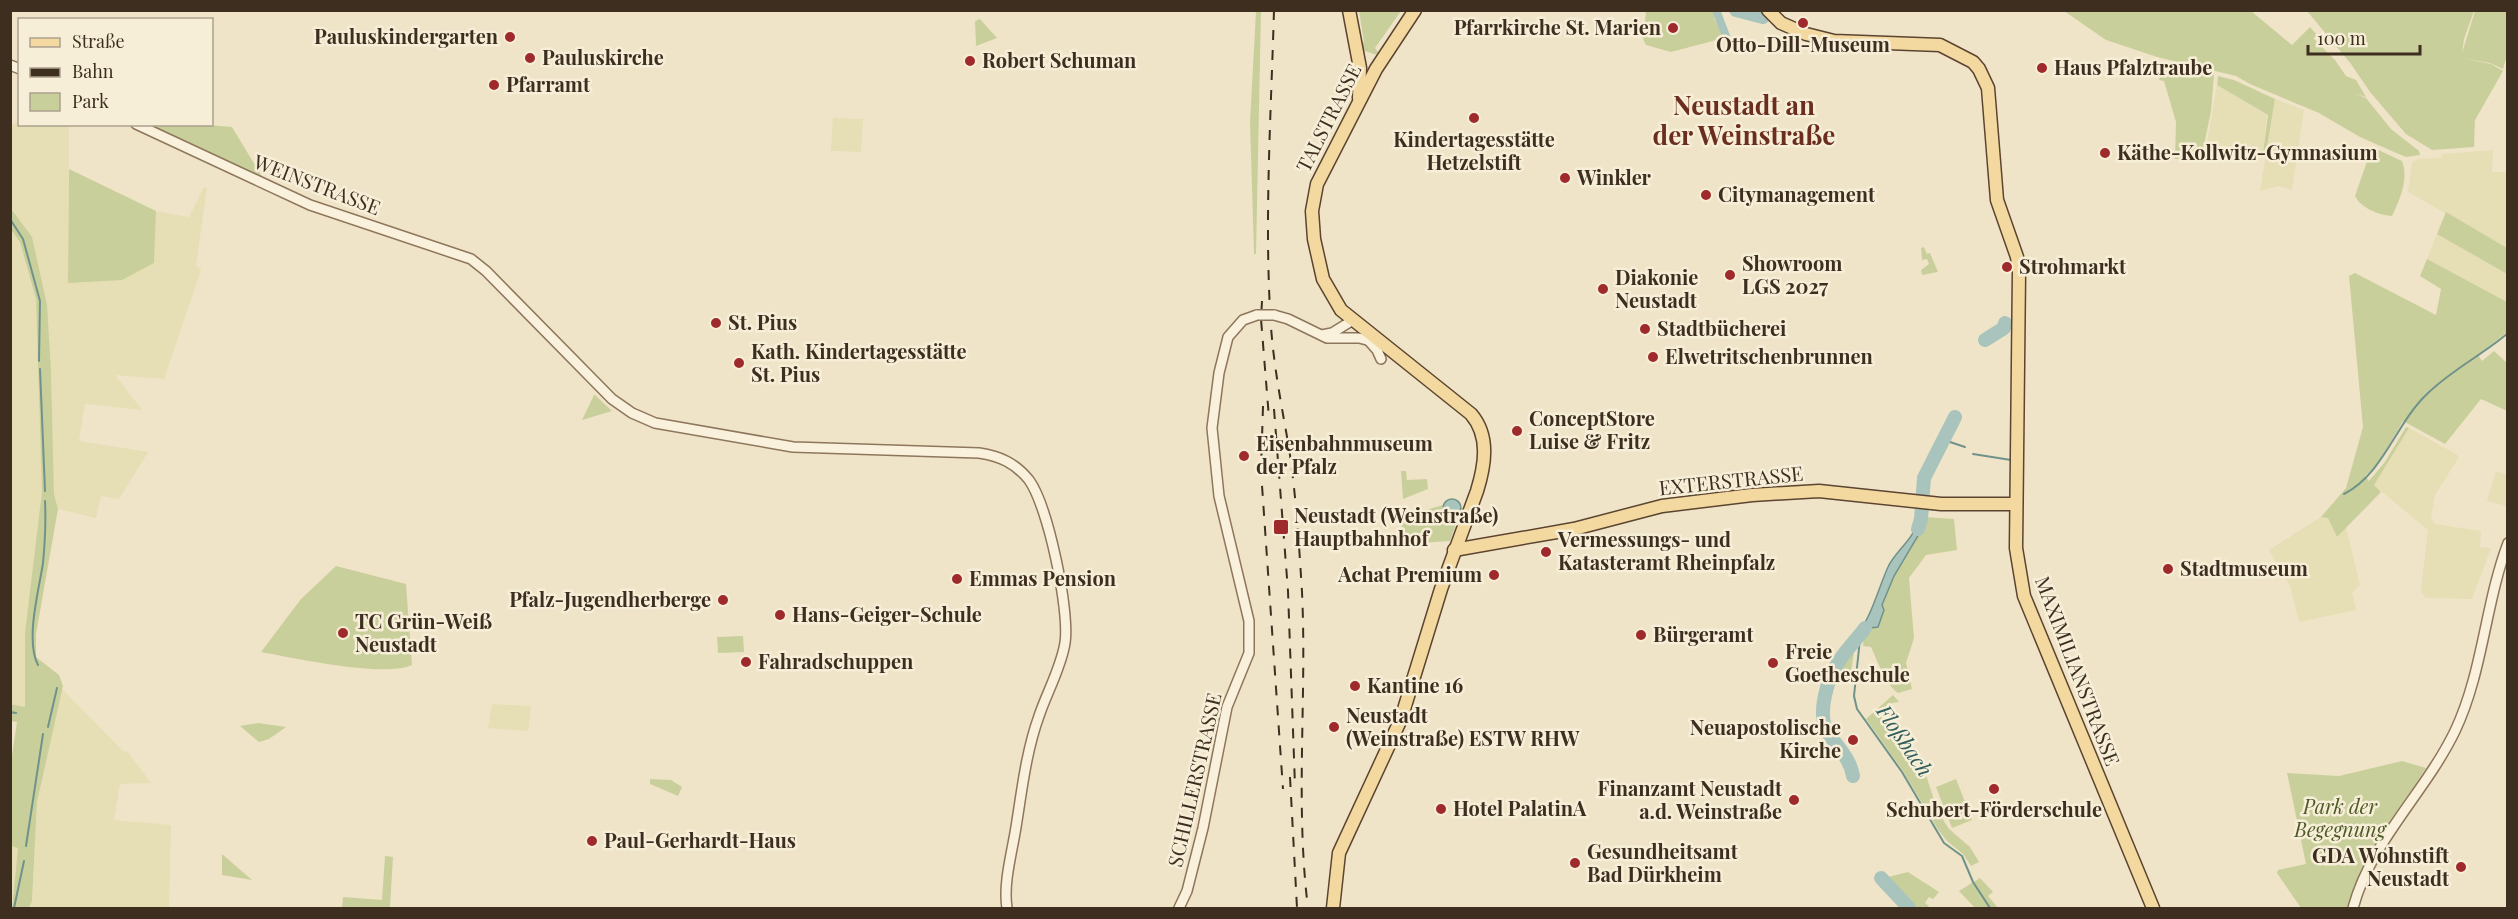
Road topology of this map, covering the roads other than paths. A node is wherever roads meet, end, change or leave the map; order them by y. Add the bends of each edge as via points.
1 (1349, 10) edge
2 (1415, 10) edge
3 (1768, 10) edge
4 (1357, 53) junction
5 (1381, 61) junction
6 (1360, 68) junction
7 (1372, 77) junction
8 (1358, 102) junction
9 (140, 126) edge
10 (1353, 320) junction
11 (1317, 335) junction
12 (1347, 338) junction
13 (1369, 341) junction
14 (1383, 344) junction
15 (1381, 359) dead end
16 (2016, 504) junction
17 (2508, 543) edge
18 (1454, 550) junction
19 (1334, 891) junction
20 (1007, 909) edge
21 (1179, 909) edge
22 (1327, 909) edge
23 (1333, 909) edge
24 (2153, 909) edge
25 (2353, 909) edge

1 - 4 main road
2 - 5 main road, TALSTRASSE
3 - 16 main road, MAXIMILIANSTRASSE via 1790,29 1834,41 1940,45 1973,62 1986,80 1999,209 2017,257
4 - 5 main road via 1368,63
4 - 6 main road
5 - 7 main road, TALSTRASSE
6 - 7 main road
6 - 8 main road
7 - 8 main road, TALSTRASSE
8 - 10 main road, TALSTRASSE via 1315,190 1312,221 1326,287
9 - 20 street, WEINSTRASSE via 310,205 465,256 486,271 612,399 656,423 793,447 979,453 1005,459 1020,471 1034,488 1047,527 1066,618 1063,652 1031,743 1006,894
10 - 11 street via 1332,333
10 - 12 street
10 - 14 main road, TALSTRASSE
11 - 12 street, SCHILLERSTRASSE
11 - 21 street, SCHILLERSTRASSE, bridge via 1274,315 1243,320 1228,337 1218,373 1212,428 1219,496 1247,610 1251,643 1227,707 1203,828
12 - 13 street, SCHILLERSTRASSE
13 - 14 street, SCHILLERSTRASSE
13 - 15 street
14 - 18 main road, TALSTRASSE via 1456,400 1482,429 1482,476
16 - 18 main road, EXTERSTRASSE via 1963,505 1819,491 1743,495 1662,507 1574,529
16 - 24 main road, MAXIMILIANSTRASSE via 2016,548 2024,596
17 - 25 street via 2459,721 2436,764 2376,853
18 - 19 main road, TALSTRASSE via 1401,718 1339,853
19 - 22 main road
19 - 23 main road

